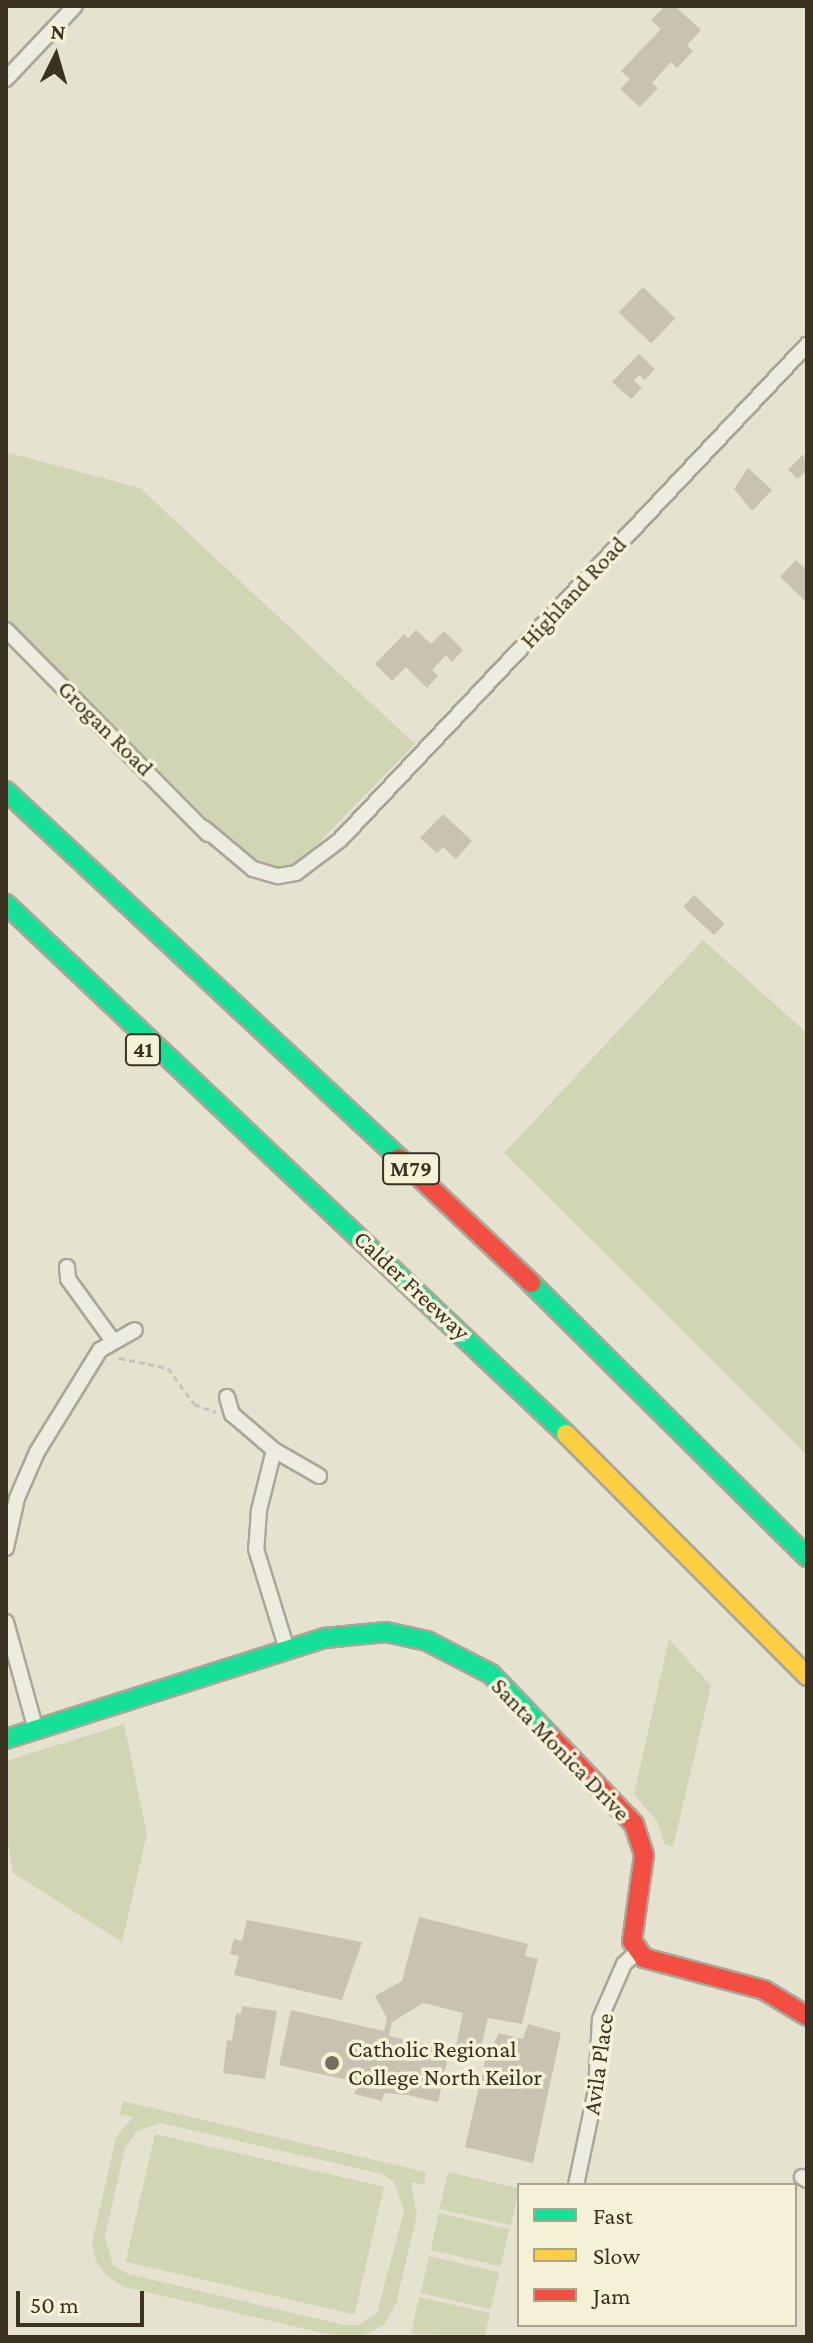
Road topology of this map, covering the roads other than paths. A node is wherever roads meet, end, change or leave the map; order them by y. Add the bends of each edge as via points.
1 (75, 6) edge
2 (6, 79) edge
3 (807, 345) edge
4 (6, 630) edge
5 (6, 791) edge
6 (279, 881) joint
7 (6, 904) edge
8 (6, 921) edge
9 (287, 1168) junction
10 (67, 1267) dead end
11 (135, 1330) dead end
12 (113, 1341) junction
13 (227, 1402) road end
14 (274, 1450) junction
15 (319, 1476) dead end
16 (6, 1548) edge
17 (807, 1557) edge
18 (6, 1622) edge
19 (287, 1650) junction
20 (807, 1676) edge
21 (36, 1730) junction
22 (6, 1739) edge
23 (638, 1951) junction
24 (807, 2016) edge
25 (576, 2183) edge

1 - 2 street
3 - 6 street, Highland Road via 307,878
4 - 6 street, Grogan Road via 204,828 241,872
5 - 17 main road, M79 via 518,1270
7 - 9 main road, Calder Freeway
8 - 9 main road, 41 via 218,1121
9 - 20 main road, Calder Freeway via 618,1482
10 - 12 street via 68,1279
11 - 12 street
12 - 16 street via 96,1355 37,1452 17,1498
13 - 14 street
14 - 15 street
14 - 19 street via 256,1537 264,1582
18 - 21 street
19 - 21 main road, Santa Monica Drive
19 - 23 main road, Santa Monica Drive via 346,1634 386,1632 451,1650 491,1674 639,1831 644,1855 632,1932
21 - 22 main road, Santa Monica Drive
23 - 24 main road via 663,1966 764,1990
23 - 25 street, Avila Place via 619,1973 600,2019 596,2090

